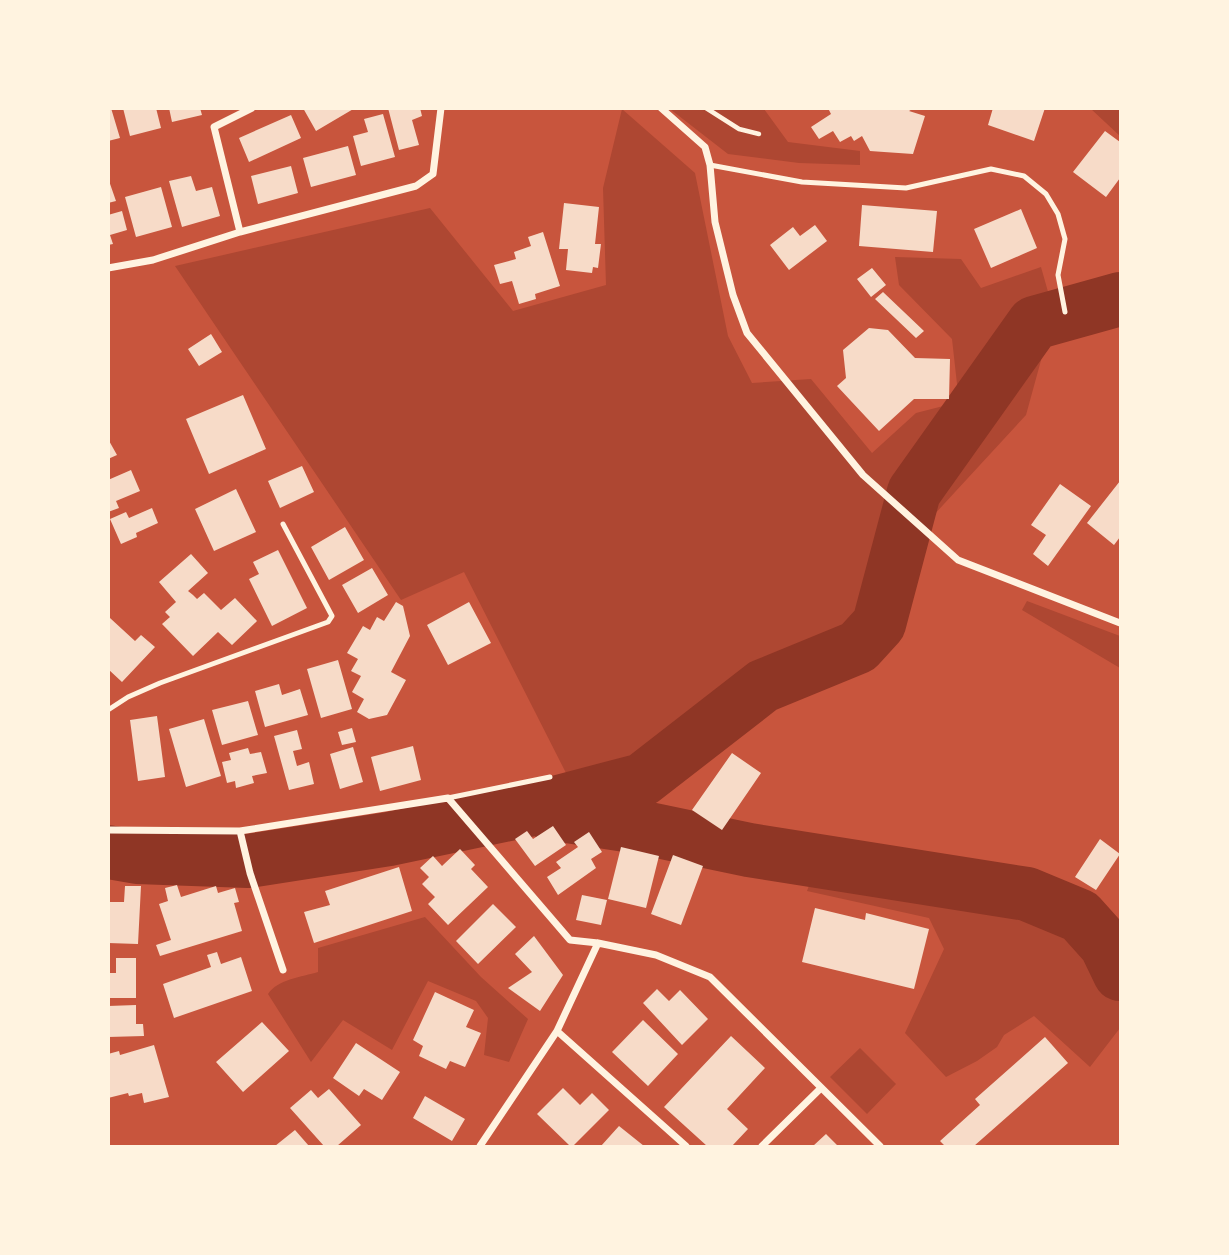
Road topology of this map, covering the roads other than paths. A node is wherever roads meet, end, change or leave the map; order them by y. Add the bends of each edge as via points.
1 (252, 108) edge
2 (441, 108) edge
3 (661, 108) edge
4 (710, 165) junction
5 (240, 232) junction
6 (108, 268) edge
7 (1065, 312) dead end
8 (283, 524) dead end
9 (1121, 623) edge
10 (108, 710) edge
11 (550, 777) dead end
12 (447, 798) junction
13 (108, 830) edge
14 (240, 831) junction
15 (598, 943) junction
16 (283, 970) dead end
17 (557, 1031) junction
18 (821, 1088) junction
19 (480, 1146) edge
20 (686, 1146) edge
21 (762, 1146) edge
22 (880, 1146) edge

1 - 5 street via 214,127
2 - 5 street via 433,174 416,186
3 - 4 street via 705,148
4 - 7 lane via 802,182 906,188 991,169 1024,176 1046,194 1058,214 1065,239 1058,275
4 - 9 street via 715,222 747,333 863,475 958,560
5 - 6 street via 153,260
8 - 10 lane via 332,616 328,622 160,683
11 - 12 lane
12 - 14 street
12 - 15 street via 570,940
13 - 14 street
14 - 16 street
15 - 17 street
15 - 18 street via 656,955 710,977
17 - 19 street
17 - 20 street
18 - 21 street
18 - 22 street

